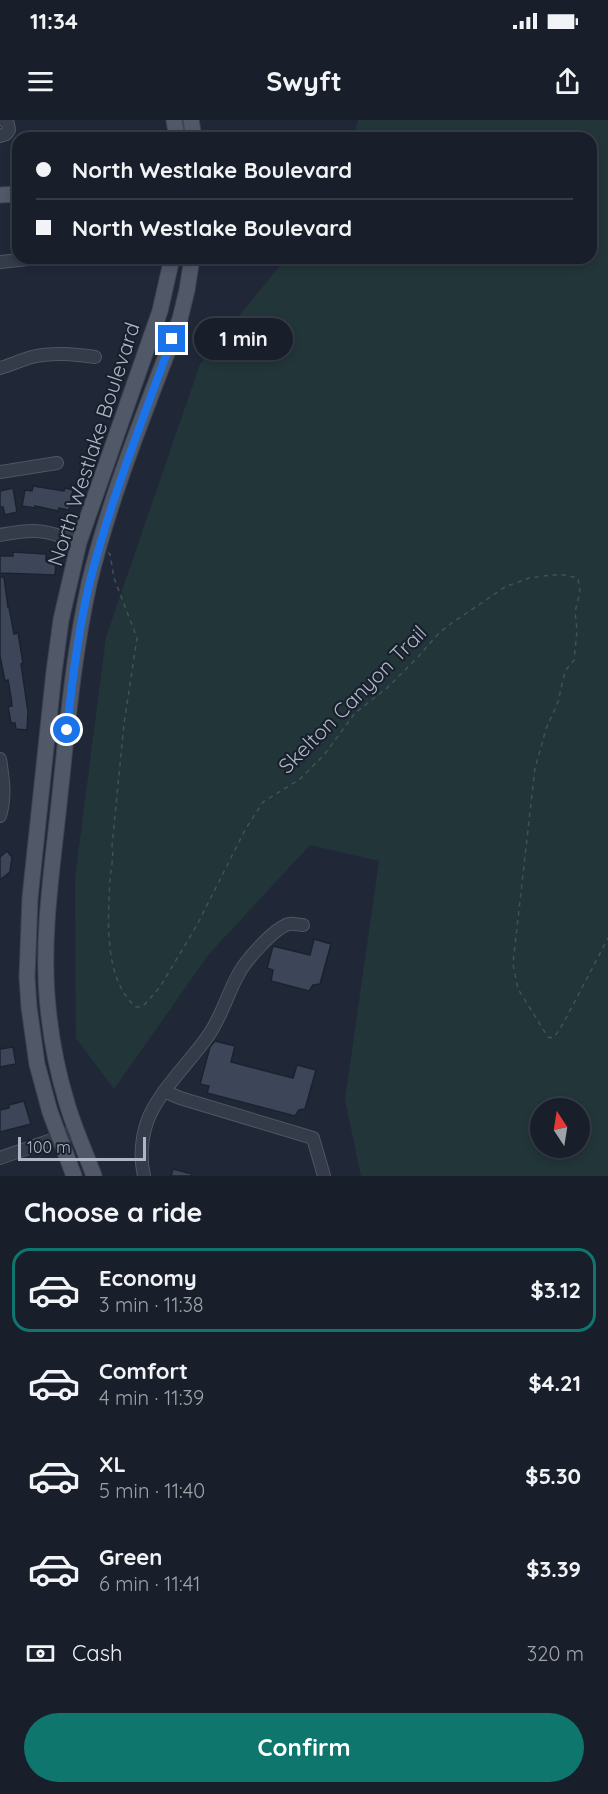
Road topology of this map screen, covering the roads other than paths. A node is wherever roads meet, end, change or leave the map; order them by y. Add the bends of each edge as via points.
1 (4, 120) edge
2 (0, 136) edge
3 (171, 264) edge
4 (191, 264) edge
5 (95, 357) dead end
6 (0, 368) edge
7 (57, 463) dead end
8 (0, 472) edge
9 (0, 535) edge
10 (79, 542) junction
11 (0, 759) edge
12 (0, 816) edge
13 (303, 925) dead end
14 (164, 1091) junction
15 (77, 1131) junction
16 (59, 1138) junction
17 (0, 1158) edge
18 (74, 1176) edge
19 (94, 1176) edge
20 (144, 1176) edge
21 (324, 1176) edge

1 - 2 street via 9,130
3 - 10 main road, North Westlake Boulevard via 160,311
4 - 15 main road, North Westlake Boulevard via 180,319 114,499 90,582 72,685 46,946 54,1050
5 - 6 street via 48,354
7 - 8 street
9 - 10 street via 33,530
10 - 16 main road, North Westlake Boulevard via 54,672 28,944 33,1041 43,1090
11 - 12 street via 4,801
13 - 14 street via 290,923 261,945 239,973 209,1035
14 - 20 street via 148,1120 142,1147
14 - 21 street via 313,1138
15 - 16 street
15 - 19 main road, North Westlake Boulevard
16 - 17 street
16 - 18 main road, North Westlake Boulevard

